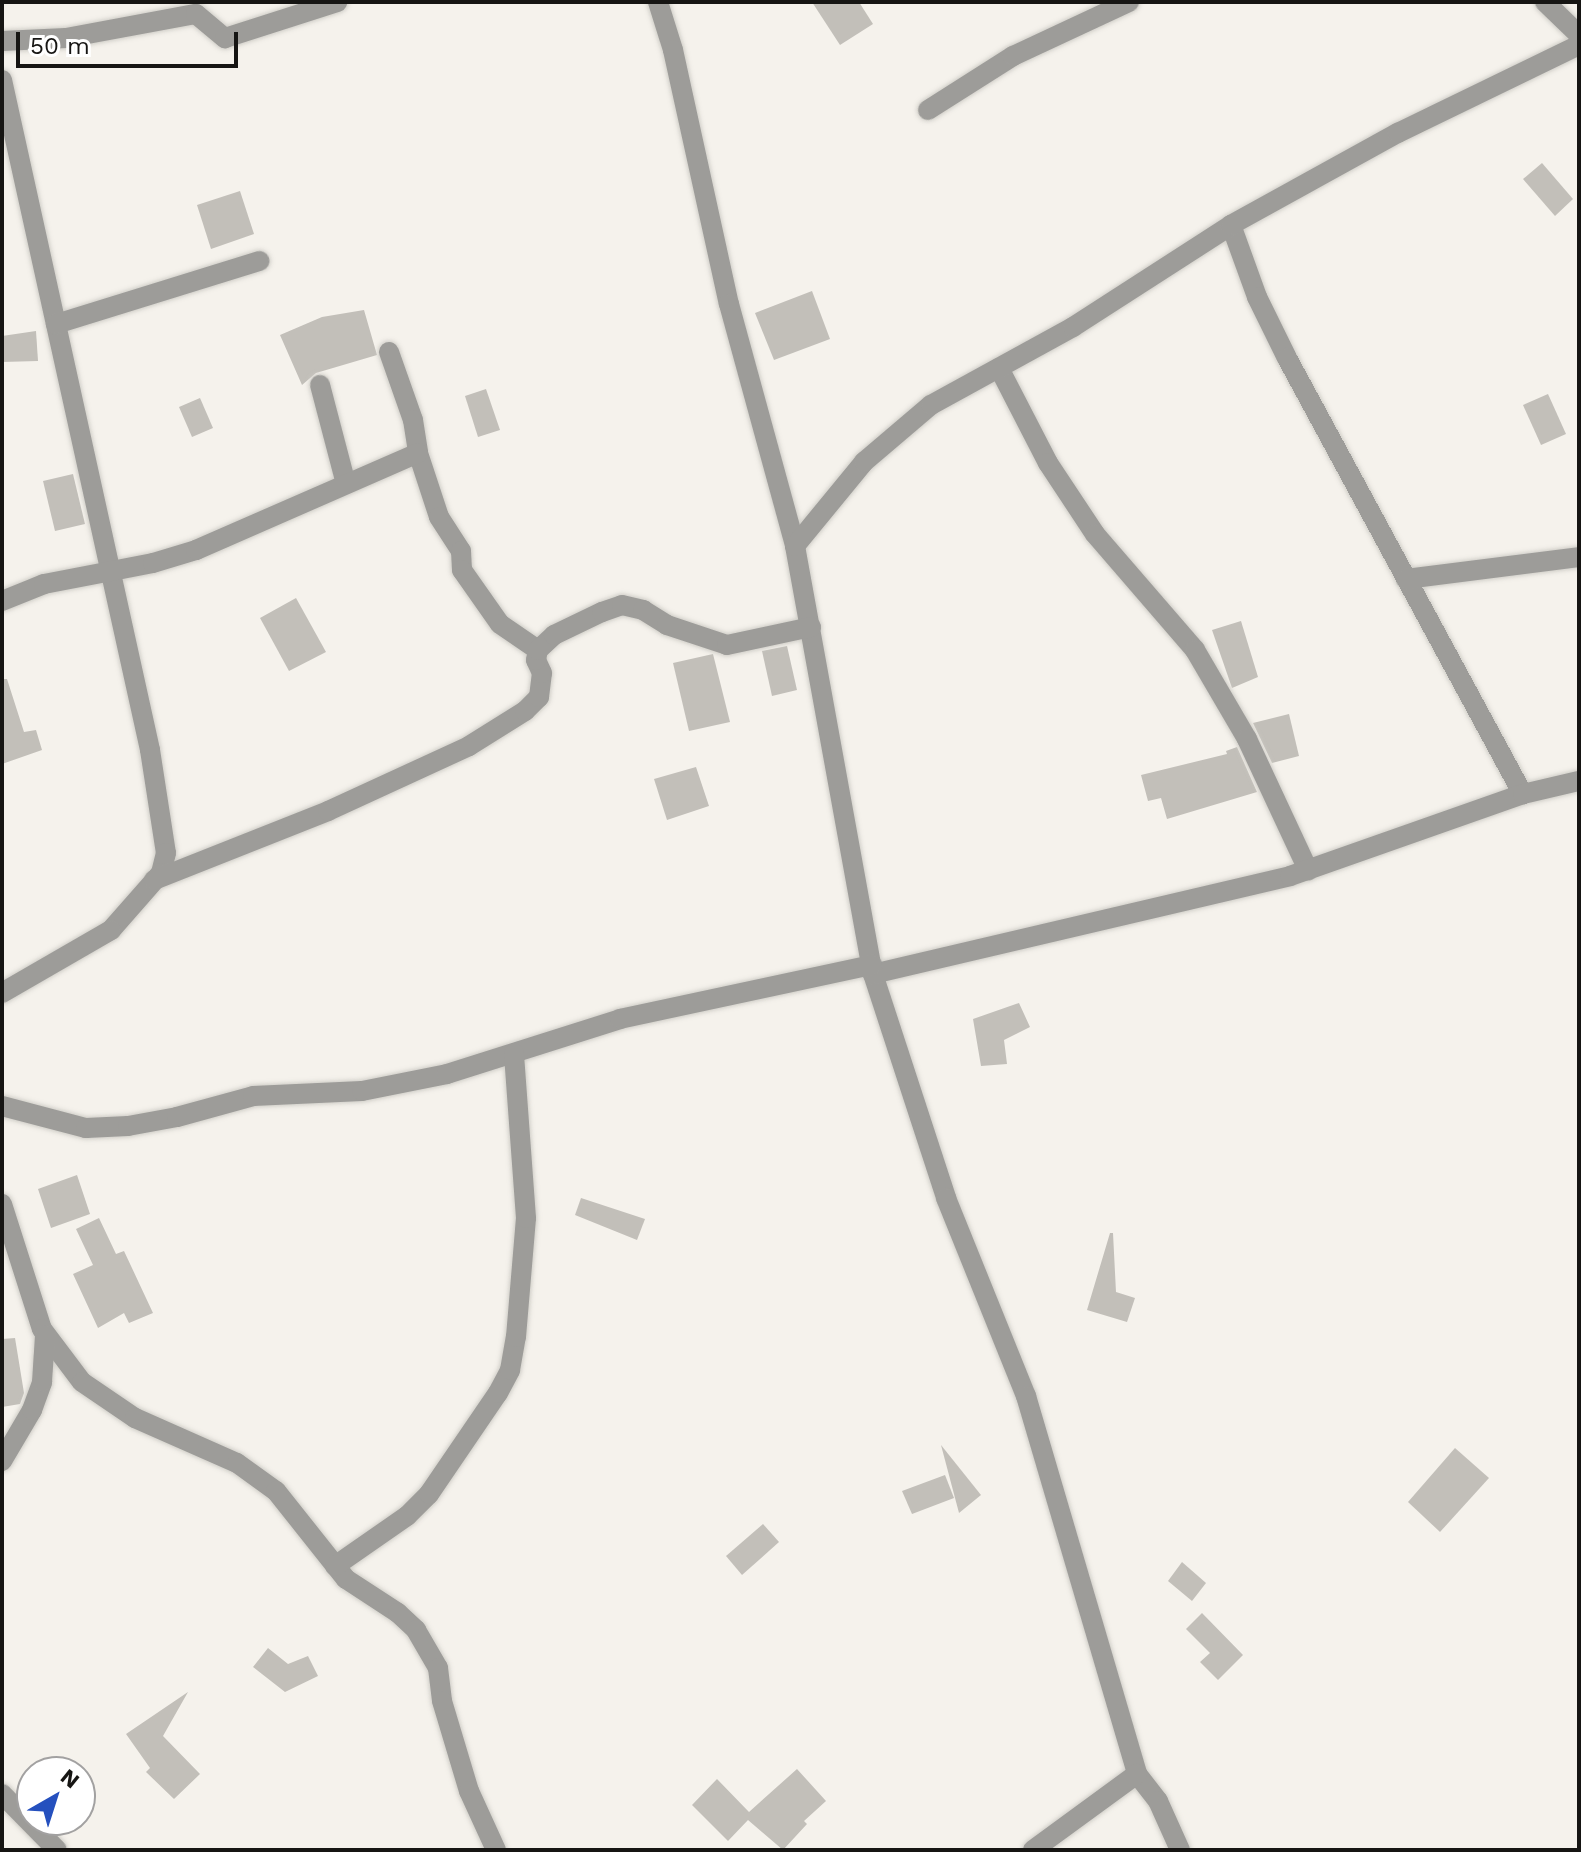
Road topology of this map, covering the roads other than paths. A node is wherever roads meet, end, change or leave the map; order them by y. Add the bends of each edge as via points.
1 (337, 2) edge
2 (658, 2) edge
3 (1129, 2) edge
4 (1545, 2) edge
5 (1579, 35) edge
6 (2, 41) edge
7 (1579, 45) edge
8 (2, 80) edge
9 (928, 110) dead end
10 (1231, 225) junction
11 (259, 261) dead end
12 (56, 324) junction
13 (389, 352) dead end
14 (999, 368) junction
15 (320, 385) dead end
16 (418, 453) junction
17 (346, 484) junction
18 (795, 546) junction
19 (1579, 557) edge
20 (108, 569) junction
21 (1406, 579) junction
22 (2, 601) edge
23 (811, 627) junction
24 (538, 650) junction
25 (1579, 781) edge
26 (1523, 794) junction
27 (1308, 870) junction
28 (154, 880) junction
29 (872, 970) junction
30 (2, 993) edge
31 (514, 1053) junction
32 (2, 1106) edge
33 (2, 1204) edge
34 (45, 1335) junction
35 (2, 1461) edge
36 (335, 1566) junction
37 (1137, 1774) junction
38 (2, 1794) edge
39 (57, 1850) edge
40 (496, 1850) edge
41 (1033, 1850) edge
42 (1180, 1850) edge

1 - 6 street via 225,38 196,14 66,38
2 - 18 street via 729,304
3 - 9 street via 1013,56
4 - 5 street
7 - 10 street via 1398,133
8 - 12 street
10 - 14 street
10 - 21 street via 1287,358
11 - 12 street
12 - 20 street
13 - 16 street via 413,420
14 - 18 street via 931,405 864,462
14 - 27 street via 1048,463 1095,534 1195,650 1247,739
15 - 17 street
16 - 17 street
16 - 24 street via 439,517 461,551 462,570 500,624
17 - 20 street via 196,550
18 - 23 street
19 - 21 street
20 - 22 street via 44,584
20 - 28 street via 158,791 166,853
21 - 26 street
23 - 24 street via 727,645 622,605 554,635
23 - 29 street
24 - 28 street via 539,697 469,746 328,811
25 - 26 street
26 - 27 street
27 - 29 street
28 - 30 street via 111,930
29 - 31 street via 620,1019
29 - 37 street via 946,1198 1026,1396
31 - 32 street via 447,1074 362,1091 253,1096 128,1126 86,1128
31 - 36 street via 526,1218 510,1370 429,1494 407,1516
33 - 34 street
34 - 35 street via 42,1382
34 - 36 street via 82,1382 112,1404 237,1463 276,1491
36 - 40 street via 416,1630 438,1668 442,1701 469,1791
37 - 41 street
37 - 42 street via 1158,1801
38 - 39 street

